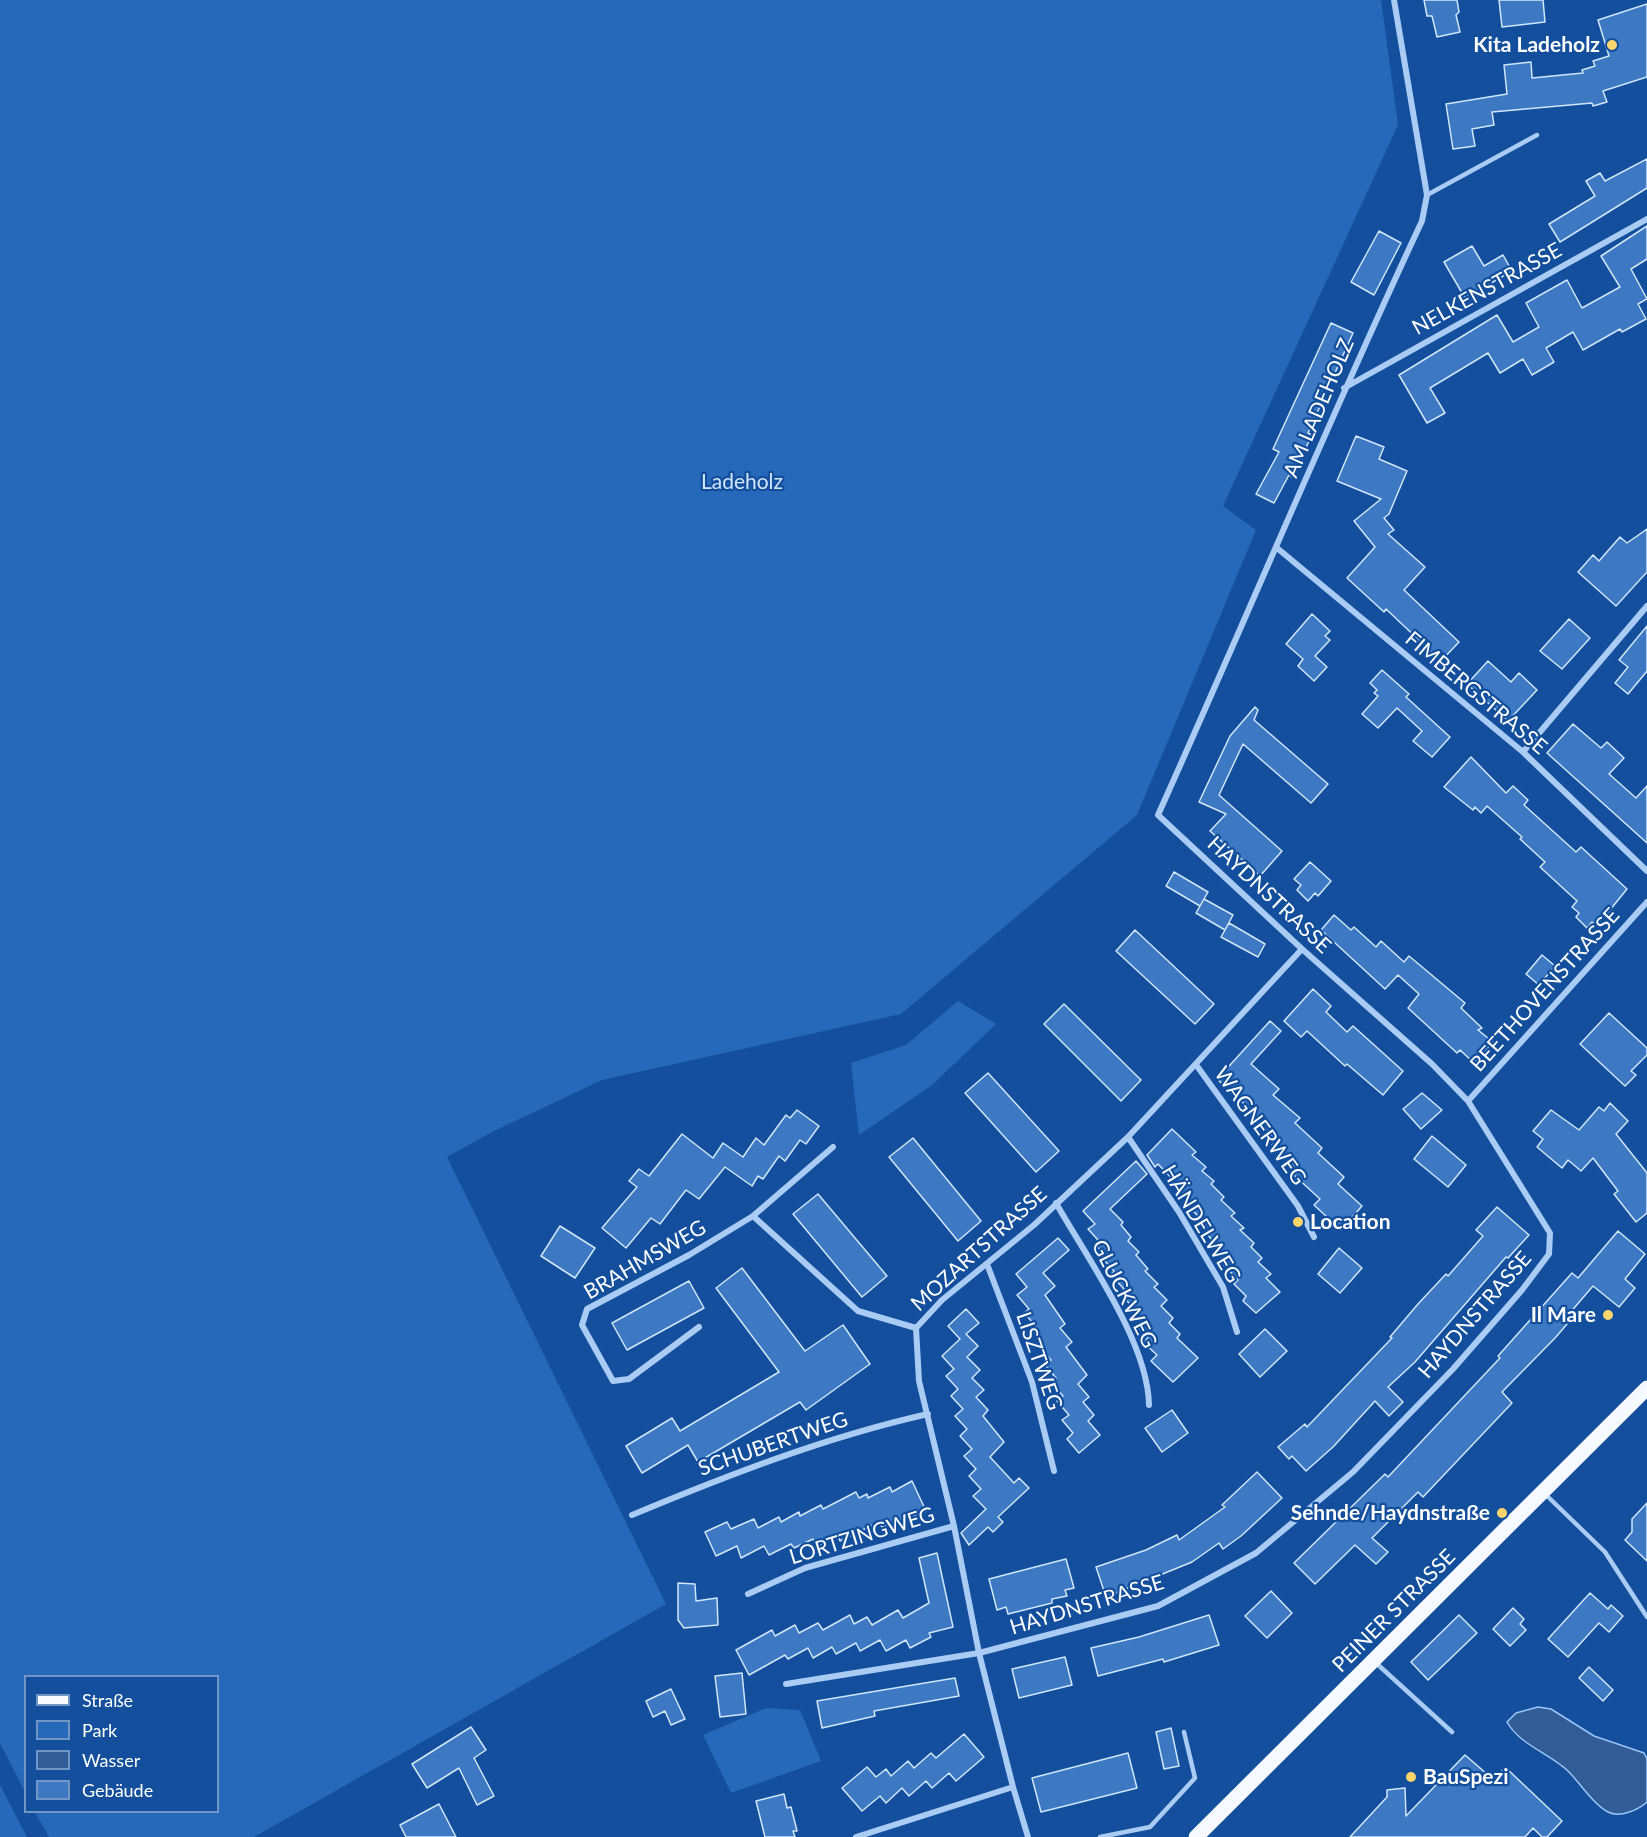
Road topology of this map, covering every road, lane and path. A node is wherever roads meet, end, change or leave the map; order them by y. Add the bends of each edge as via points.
1 (1394, 0) edge
2 (1537, 135) dead end
3 (1427, 195) junction
4 (1647, 219) edge
5 (1344, 388) junction
6 (1277, 548) junction
7 (1647, 606) edge
8 (1523, 752) junction
9 (1158, 815) joint
10 (1647, 871) edge
11 (1647, 902) edge
12 (1302, 949) junction
13 (1197, 1066) junction
14 (1468, 1101) junction
15 (1128, 1137) junction
16 (833, 1147) dead end
17 (1056, 1203) junction
18 (753, 1216) junction
19 (1314, 1237) dead end
20 (987, 1264) junction
21 (699, 1327) dead end
22 (916, 1328) junction
23 (1237, 1332) dead end
24 (1642, 1396) edge
25 (1149, 1405) dead end
26 (928, 1414) junction
27 (1054, 1471) dead end
28 (1543, 1492) junction
29 (632, 1515) dead end
30 (954, 1526) junction
31 (748, 1594) dead end
32 (1647, 1617) edge
33 (979, 1653) junction
34 (1374, 1661) junction
35 (786, 1684) dead end
36 (1184, 1732) dead end
37 (1452, 1732) dead end
38 (1012, 1787) junction
39 (856, 1837) edge
40 (1028, 1837) edge
41 (1100, 1837) edge
42 (1196, 1837) edge

1 - 3 street, AM LADEHOLZ
2 - 3 lane
3 - 5 street, AM LADEHOLZ via 1422,221
4 - 5 street, NELKENSTRASSE
5 - 6 street, AM LADEHOLZ
6 - 8 street, FIMBERGSTRASSE
6 - 9 street, AM LADEHOLZ
7 - 8 street
8 - 10 street, FIMBERGSTRASSE
9 - 12 street, HAYDNSTRASSE
11 - 14 street, BEETHOVENSTRASSE
12 - 13 street, MOZARTSTRASSE
12 - 14 street, HAYDNSTRASSE
13 - 15 street, MOZARTSTRASSE
13 - 19 street, WAGNERWEG via 1298,1206
14 - 33 street, HAYDNSTRASSE via 1550,1233 1549,1254 1453,1369 1353,1472 1256,1553 1158,1606
15 - 17 street, MOZARTSTRASSE
15 - 23 street, HÄNDELWEG via 1223,1287
16 - 18 street, BRAHMSWEG
17 - 20 street, MOZARTSTRASSE
17 - 25 street, GLUCKWEG via 1121,1316 1149,1383
18 - 21 street, BRAHMSWEG via 587,1309 582,1325 613,1381 629,1379
18 - 22 street via 858,1311
20 - 22 street, MOZARTSTRASSE via 942,1300
20 - 27 street, LISZTWEG via 1032,1382
22 - 26 street, MOZARTSTRASSE via 919,1381
24 - 28 main road, PEINER STRASSE
26 - 29 street, SCHUBERTWEG via 871,1427 724,1477
26 - 30 street, MOZARTSTRASSE
28 - 32 lane via 1605,1552
28 - 34 main road, PEINER STRASSE
30 - 31 street, LORTZINGWEG via 805,1568
30 - 33 street, MOZARTSTRASSE
33 - 35 street, HAYDNSTRASSE
33 - 38 street, MOZARTSTRASSE
34 - 37 lane
34 - 42 main road, PEINER STRASSE
36 - 41 lane via 1195,1778 1189,1788 1150,1827
38 - 39 street
38 - 40 street, MOZARTSTRASSE

